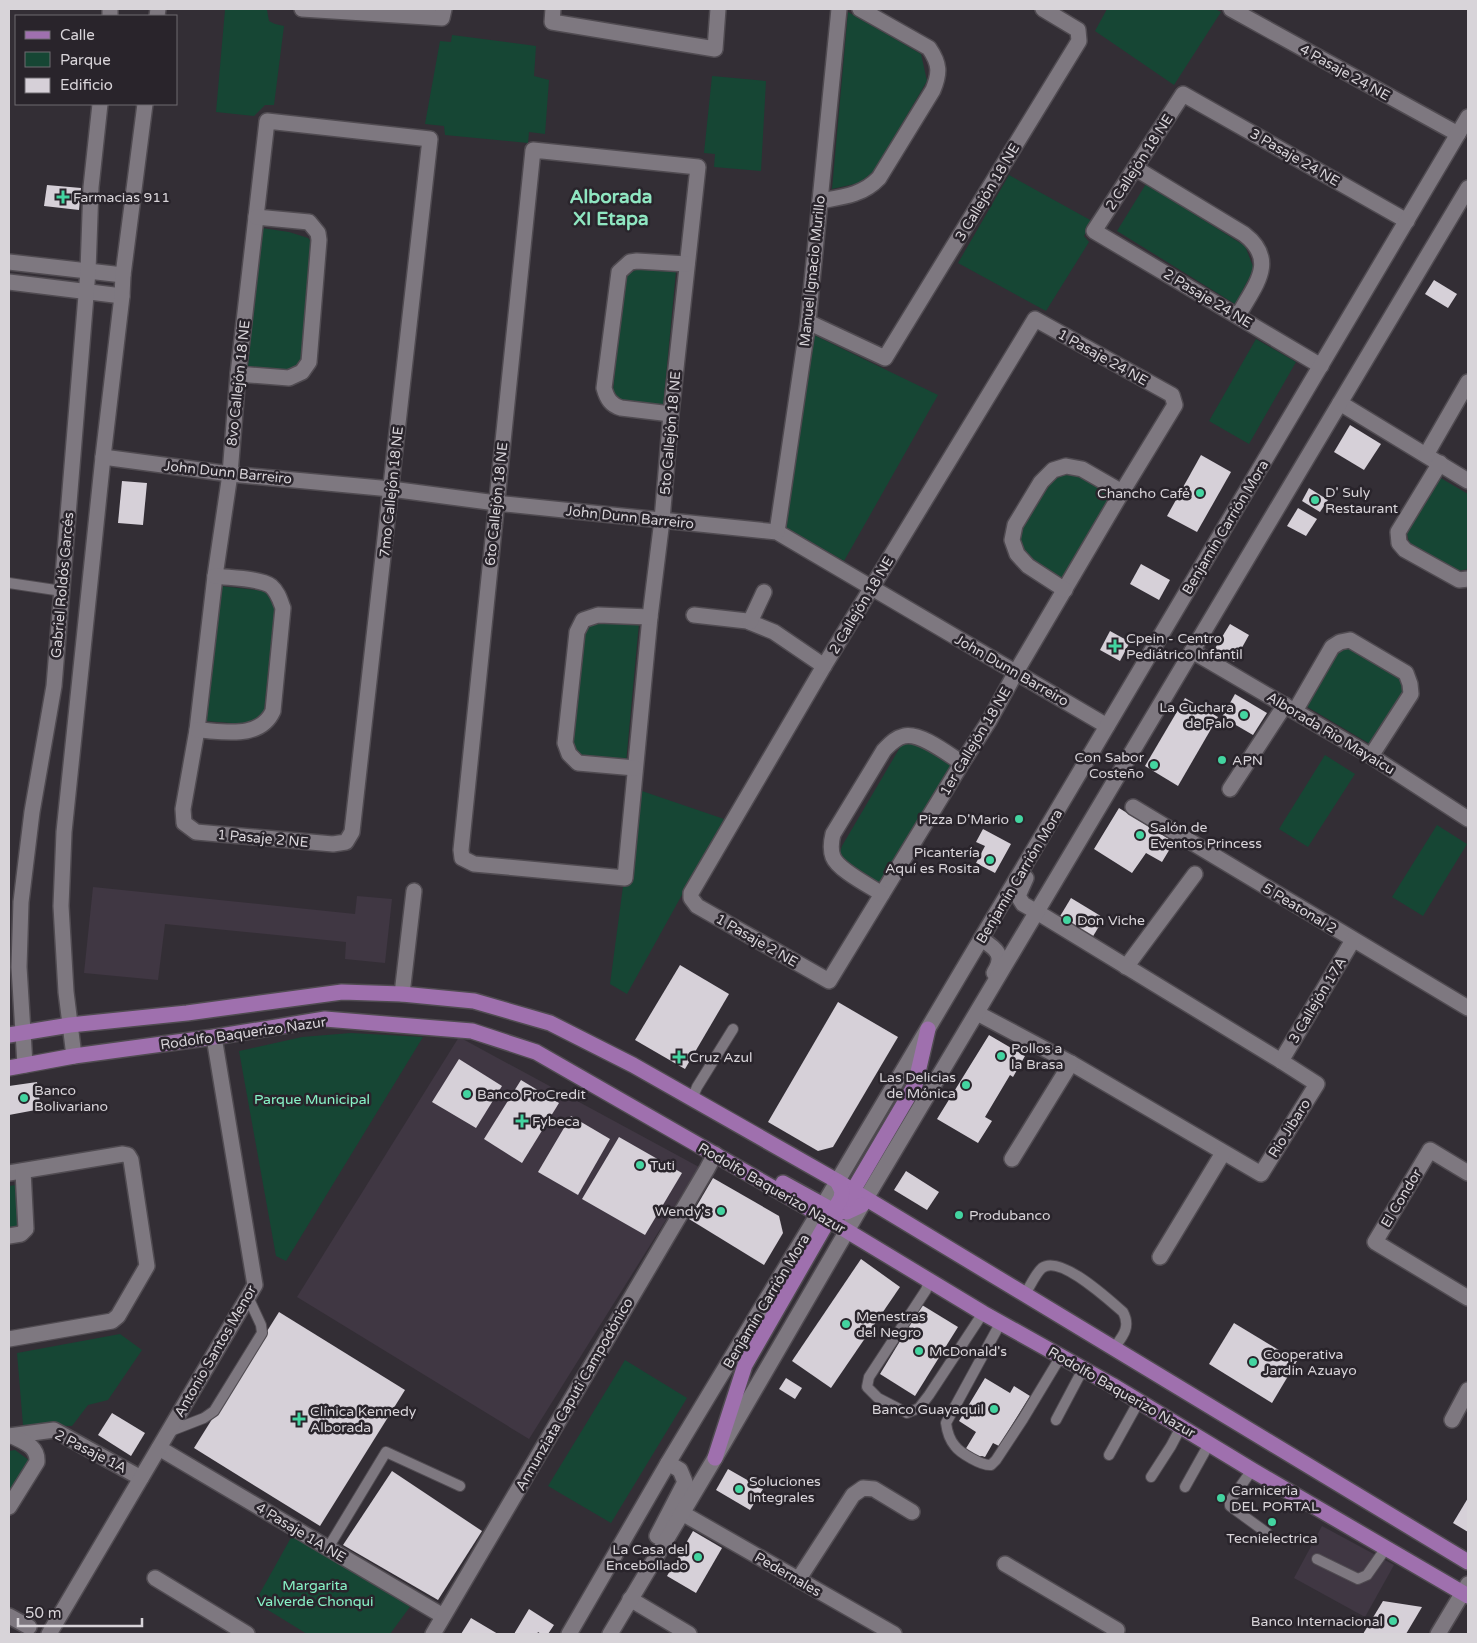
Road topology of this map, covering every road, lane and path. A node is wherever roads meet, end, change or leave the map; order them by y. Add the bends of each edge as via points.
1 (302, 9) edge
2 (718, 9) edge
3 (839, 9) edge
4 (860, 9) edge
5 (1043, 9) edge
6 (1231, 9) edge
7 (443, 14) edge
8 (552, 15) edge
9 (1183, 94) joint
10 (100, 105) edge
11 (145, 105) edge
12 (1468, 117) edge
13 (1458, 134) junction
14 (430, 139) joint
15 (533, 150) joint
16 (1135, 168) junction
17 (1468, 188) edge
18 (820, 201) junction
19 (256, 217) junction
20 (1407, 221) junction
21 (1094, 231) joint
22 (9, 262) edge
23 (687, 264) junction
24 (88, 271) junction
25 (122, 275) junction
26 (9, 282) edge
27 (86, 292) junction
28 (122, 296) junction
29 (1238, 316) junction
30 (1035, 319) joint
31 (808, 322) junction
32 (1321, 366) junction
33 (238, 374) junction
34 (1468, 382) edge
35 (1172, 395) joint
36 (1340, 403) junction
37 (671, 414) junction
38 (1426, 455) junction
39 (103, 456) junction
40 (1440, 463) junction
41 (230, 474) junction
42 (1468, 481) edge
43 (391, 488) junction
44 (1122, 492) junction
45 (496, 503) junction
46 (662, 520) junction
47 (777, 532) junction
48 (215, 576) junction
49 (1468, 578) edge
50 (9, 583) edge
51 (872, 588) junction
52 (62, 590) junction
53 (1065, 590) junction
54 (764, 592) dead end
55 (694, 615) dead end
56 (650, 617) junction
57 (750, 622) junction
58 (1192, 651) junction
59 (824, 666) junction
60 (1016, 672) junction
61 (1290, 708) junction
62 (1107, 726) junction
63 (196, 730) junction
64 (1370, 756) junction
65 (962, 762) junction
66 (636, 768) junction
67 (1230, 789) dead end
68 (1133, 807) dead end
69 (1468, 819) edge
70 (1050, 822) junction
71 (184, 823) joint
72 (346, 842) joint
73 (1195, 874) dead end
74 (625, 878) joint
75 (414, 891) dead end
76 (691, 893) joint
77 (882, 894) junction
78 (1037, 912) junction
79 (981, 939) junction
80 (1353, 940) junction
81 (1126, 967) junction
82 (829, 981) joint
83 (402, 994) junction
84 (1468, 1008) edge
85 (977, 1013) junction
86 (70, 1025) junction
87 (928, 1028) junction
88 (733, 1029) dead end
89 (16, 1034) edge
90 (214, 1037) junction
91 (74, 1056) junction
92 (1281, 1061) junction
93 (1071, 1063) junction
94 (25, 1065) junction
95 (9, 1068) edge
96 (692, 1099) junction
97 (1223, 1153) junction
98 (715, 1154) junction
99 (1012, 1158) dead end
100 (16, 1172) edge
101 (1468, 1173) edge
102 (837, 1181) junction
103 (860, 1198) junction
104 (829, 1212) junction
105 (847, 1231) junction
106 (9, 1236) edge
107 (1160, 1257) dead end
108 (929, 1281) junction
109 (1025, 1294) junction
110 (248, 1297) junction
111 (1468, 1298) edge
112 (983, 1313) junction
113 (1001, 1322) junction
114 (9, 1338) edge
115 (1114, 1348) junction
116 (1061, 1356) junction
117 (1083, 1369) junction
118 (1468, 1390) edge
119 (1139, 1401) junction
120 (1056, 1420) dead end
121 (1452, 1420) dead end
122 (1181, 1427) junction
123 (168, 1432) junction
124 (10, 1436) edge
125 (1209, 1444) junction
126 (159, 1448) junction
127 (1108, 1455) dead end
128 (715, 1458) junction
129 (668, 1463) junction
130 (1252, 1470) junction
131 (1151, 1477) dead end
132 (141, 1478) junction
133 (460, 1486) dead end
134 (1185, 1487) dead end
135 (9, 1507) edge
136 (912, 1512) dead end
137 (682, 1513) junction
138 (1267, 1533) dead end
139 (328, 1548) junction
140 (1386, 1548) junction
141 (1317, 1559) dead end
142 (1468, 1562) edge
143 (1005, 1564) dead end
144 (650, 1566) junction
145 (155, 1578) dead end
146 (798, 1580) junction
147 (1467, 1591) edge
148 (630, 1599) junction
149 (9, 1616) edge
150 (443, 1616) junction
151 (29, 1627) dead end
152 (243, 1633) edge
153 (49, 1634) edge
154 (433, 1634) edge
155 (569, 1634) edge
156 (610, 1634) edge
157 (689, 1634) edge
158 (894, 1634) edge
159 (1114, 1634) edge
160 (1438, 1634) edge

1 - 7 street
2 - 8 street via 715,49
3 - 18 street, Manuel Ignacio Murillo
4 - 18 street via 929,48 938,65 939,77 871,187 848,197
5 - 31 street, 3 Callejón 18 NE via 1078,30 1079,41 885,358
6 - 13 street, 4 Pasaje 24 NE
9 - 16 street, 2 Callejón 18 NE
9 - 20 street, 3 Pasaje 24 NE
10 - 24 street, Gabriel Roldós Garcés via 91,187
11 - 25 street, Gabriel Roldós Garcés
12 - 13 street, Benjamín Carrión Mora
13 - 20 street, Benjamín Carrión Mora
14 - 19 street, 8vo Callejón 18 NE via 266,121
14 - 43 street, 7mo Callejón 18 NE
15 - 23 street, 5to Callejón 18 NE via 698,167
15 - 45 street, 6to Callejón 18 NE
16 - 21 street, 2 Callejón 18 NE
16 - 29 street via 1253,241 1262,258 1262,269
17 - 36 street
18 - 31 street, Manuel Ignacio Murillo
19 - 33 street, 8vo Callejón 18 NE
19 - 33 street via 309,222 318,233 309,362 302,372 289,378
20 - 32 street, Benjamín Carrión Mora
21 - 29 street, 2 Pasaje 24 NE
22 - 24 street
23 - 37 street, 5to Callejón 18 NE
23 - 37 street via 637,261 630,262 619,272 604,388 614,406
24 - 25 street
24 - 27 street, Gabriel Roldós Garcés
25 - 28 street, Gabriel Roldós Garcés
26 - 27 street
27 - 28 street
27 - 52 street, Gabriel Roldós Garcés
28 - 39 street, Gabriel Roldós Garcés
29 - 32 street, 2 Pasaje 24 NE
30 - 35 street, 1 Pasaje 24 NE
30 - 51 street, 2 Callejón 18 NE
31 - 47 street, Manuel Ignacio Murillo
32 - 62 street, Benjamín Carrión Mora
33 - 41 street, 8vo Callejón 18 NE
34 - 38 street
35 - 44 street, 1er Callejón 18 NE via 1175,405
36 - 38 street
36 - 58 street
37 - 46 street, 5to Callejón 18 NE
38 - 40 street
39 - 41 street, John Dunn Barreiro
39 - 86 street, Gabriel Roldós Garcés via 64,832 61,906
40 - 42 street
40 - 49 street via 1398,532 1400,543 1404,550 1459,580
41 - 43 street, John Dunn Barreiro
41 - 48 street, 8vo Callejón 18 NE
43 - 45 street, John Dunn Barreiro
43 - 72 street, 7mo Callejón 18 NE via 352,832
44 - 53 street, 1er Callejón 18 NE
44 - 53 street via 1082,469 1066,466 1053,470 1042,482 1015,524 1012,540 1017,554 1028,566
45 - 46 street, John Dunn Barreiro
45 - 74 street, 6to Callejón 18 NE via 460,845 462,858 474,864
46 - 47 street, John Dunn Barreiro
46 - 56 street, 5to Callejón 18 NE
47 - 51 street, John Dunn Barreiro
48 - 63 street, 8vo Callejón 18 NE
48 - 63 street via 265,583 280,596 282,608 273,711 263,725 254,730
50 - 52 lane
51 - 59 street, 2 Callejón 18 NE
51 - 60 street, John Dunn Barreiro
52 - 89 street, Gabriel Roldós Garcés via 54,686 22,886
53 - 60 street, 1er Callejón 18 NE
54 - 57 street
55 - 57 street
56 - 66 street, 5to Callejón 18 NE
56 - 66 street via 598,615 583,620 578,632 565,743 569,754 578,763
57 - 59 street via 774,632
58 - 61 street, Alborada Rio Mayaicu
58 - 78 street
59 - 76 street, 2 Callejón 18 NE
60 - 62 street, John Dunn Barreiro
60 - 65 street, 1er Callejón 18 NE
61 - 64 street, Alborada Rio Mayaicu
61 - 64 street via 1332,647 1340,642 1350,640 1406,673 1411,694
61 - 67 street
62 - 70 street, Benjamín Carrión Mora
63 - 71 street, 8vo Callejón 18 NE via 183,809
64 - 69 street, Alborada Rio Mayaicu
65 - 77 street, 1er Callejón 18 NE
65 - 77 street via 919,737 905,736 893,740 884,750 858,792 833,834 830,847 833,859 840,867
66 - 74 street, 5to Callejón 18 NE
68 - 80 street, 5 Peatonal 2
70 - 78 street, Río Jíbaro via 1041,851 1018,896
70 - 79 street, Benjamín Carrión Mora
71 - 72 street, 1 Pasaje 2 NE via 196,832 333,844
73 - 81 street
75 - 83 street
76 - 82 street, 1 Pasaje 2 NE via 697,906
77 - 82 street, 1er Callejón 18 NE
78 - 81 street, Río Jíbaro
78 - 85 street
79 - 85 street via 996,949 1000,961 978,1003
79 - 87 street, Benjamín Carrión Mora
80 - 84 street, 5 Peatonal 2
80 - 92 street, 3 Callejón 17A
81 - 92 street, Río Jíbaro
83 - 86 main road, Rodolfo Baquerizo Nazur via 342,992
83 - 96 main road, Rodolfo Baquerizo Nazur via 474,1001 550,1022
85 - 93 street, Río Jíbaro
85 - 103 street
86 - 89 main road, Rodolfo Baquerizo Nazur
86 - 91 street, Gabriel Roldós Garcés
87 - 102 street, Benjamín Carrión Mora
87 - 103 main road via 915,1085
88 - 96 lane
89 - 94 street, Gabriel Roldós Garcés
90 - 91 main road, Rodolfo Baquerizo Nazur
90 - 98 main road, Rodolfo Baquerizo Nazur via 325,1019 472,1031 536,1052
90 - 110 street, Antonio Santos Menor via 256,1285
91 - 94 main road, Rodolfo Baquerizo Nazur
92 - 97 street, Río Jíbaro via 1317,1084 1261,1174
93 - 97 street, Río Jíbaro
93 - 99 street
94 - 95 main road, Rodolfo Baquerizo Nazur
96 - 102 main road, Rodolfo Baquerizo Nazur
97 - 107 street
98 - 104 main road, Rodolfo Baquerizo Nazur
98 - 150 street, Annunziata Caputi Campodónico
100 - 106 street via 26,1229 21,1234
100 - 114 street via 128,1155 147,1266 112,1321
101 - 111 street, El Condor via 1430,1150 1374,1242
102 - 103 main road, Rodolfo Baquerizo Nazur
102 - 104 main road via 842,1193
103 - 104 main road via 853,1210
103 - 105 street
103 - 109 main road, Rodolfo Baquerizo Nazur
104 - 105 main road
104 - 128 main road via 745,1365
104 - 129 street, Benjamín Carrión Mora
105 - 108 main road, Rodolfo Baquerizo Nazur
105 - 128 street
108 - 112 main road, Rodolfo Baquerizo Nazur
108 - 112 lane via 869,1377 867,1387 878,1398 907,1413 919,1408
109 - 115 main road, Rodolfo Baquerizo Nazur
109 - 115 lane via 1040,1269 1048,1265 1055,1265 1081,1278 1126,1317 1126,1329
110 - 123 street, Antonio Santos Menor
110 - 123 lane via 262,1333 214,1411
112 - 113 main road, Rodolfo Baquerizo Nazur
113 - 116 main road, Rodolfo Baquerizo Nazur
113 - 116 lane via 946,1423 947,1433 956,1448 984,1466 996,1460
115 - 142 main road, Rodolfo Baquerizo Nazur
116 - 117 main road, Rodolfo Baquerizo Nazur
117 - 119 main road, Rodolfo Baquerizo Nazur
117 - 120 lane
118 - 121 street
119 - 122 main road, Rodolfo Baquerizo Nazur
119 - 127 lane
122 - 125 main road, Rodolfo Baquerizo Nazur
122 - 131 lane
123 - 126 street, Antonio Santos Menor
124 - 132 street, 2 Pasaje 1A via 54,1430
124 - 135 street via 34,1449 37,1462
125 - 130 main road, Rodolfo Baquerizo Nazur
125 - 134 lane
126 - 132 street, Antonio Santos Menor
126 - 139 street, 4 Pasaje 1A NE
128 - 137 street
129 - 144 street via 680,1470 685,1482 652,1546
129 - 155 street, Benjamín Carrión Mora
130 - 138 lane via 1230,1501 1230,1506
130 - 140 main road, Rodolfo Baquerizo Nazur
132 - 153 street, Antonio Santos Menor
133 - 139 lane via 386,1452
136 - 146 street via 874,1489 863,1488 853,1495
137 - 144 street
137 - 146 street, Pedernales
139 - 150 street, 4 Pasaje 1A NE
140 - 141 lane via 1367,1575 1358,1579
140 - 147 main road, Rodolfo Baquerizo Nazur
143 - 159 street via 1117,1630
144 - 148 street
145 - 152 street
146 - 158 street, Pedernales
147 - 160 street
148 - 156 street
148 - 157 street
149 - 151 street
150 - 154 street, Annunziata Caputi Campodónico

